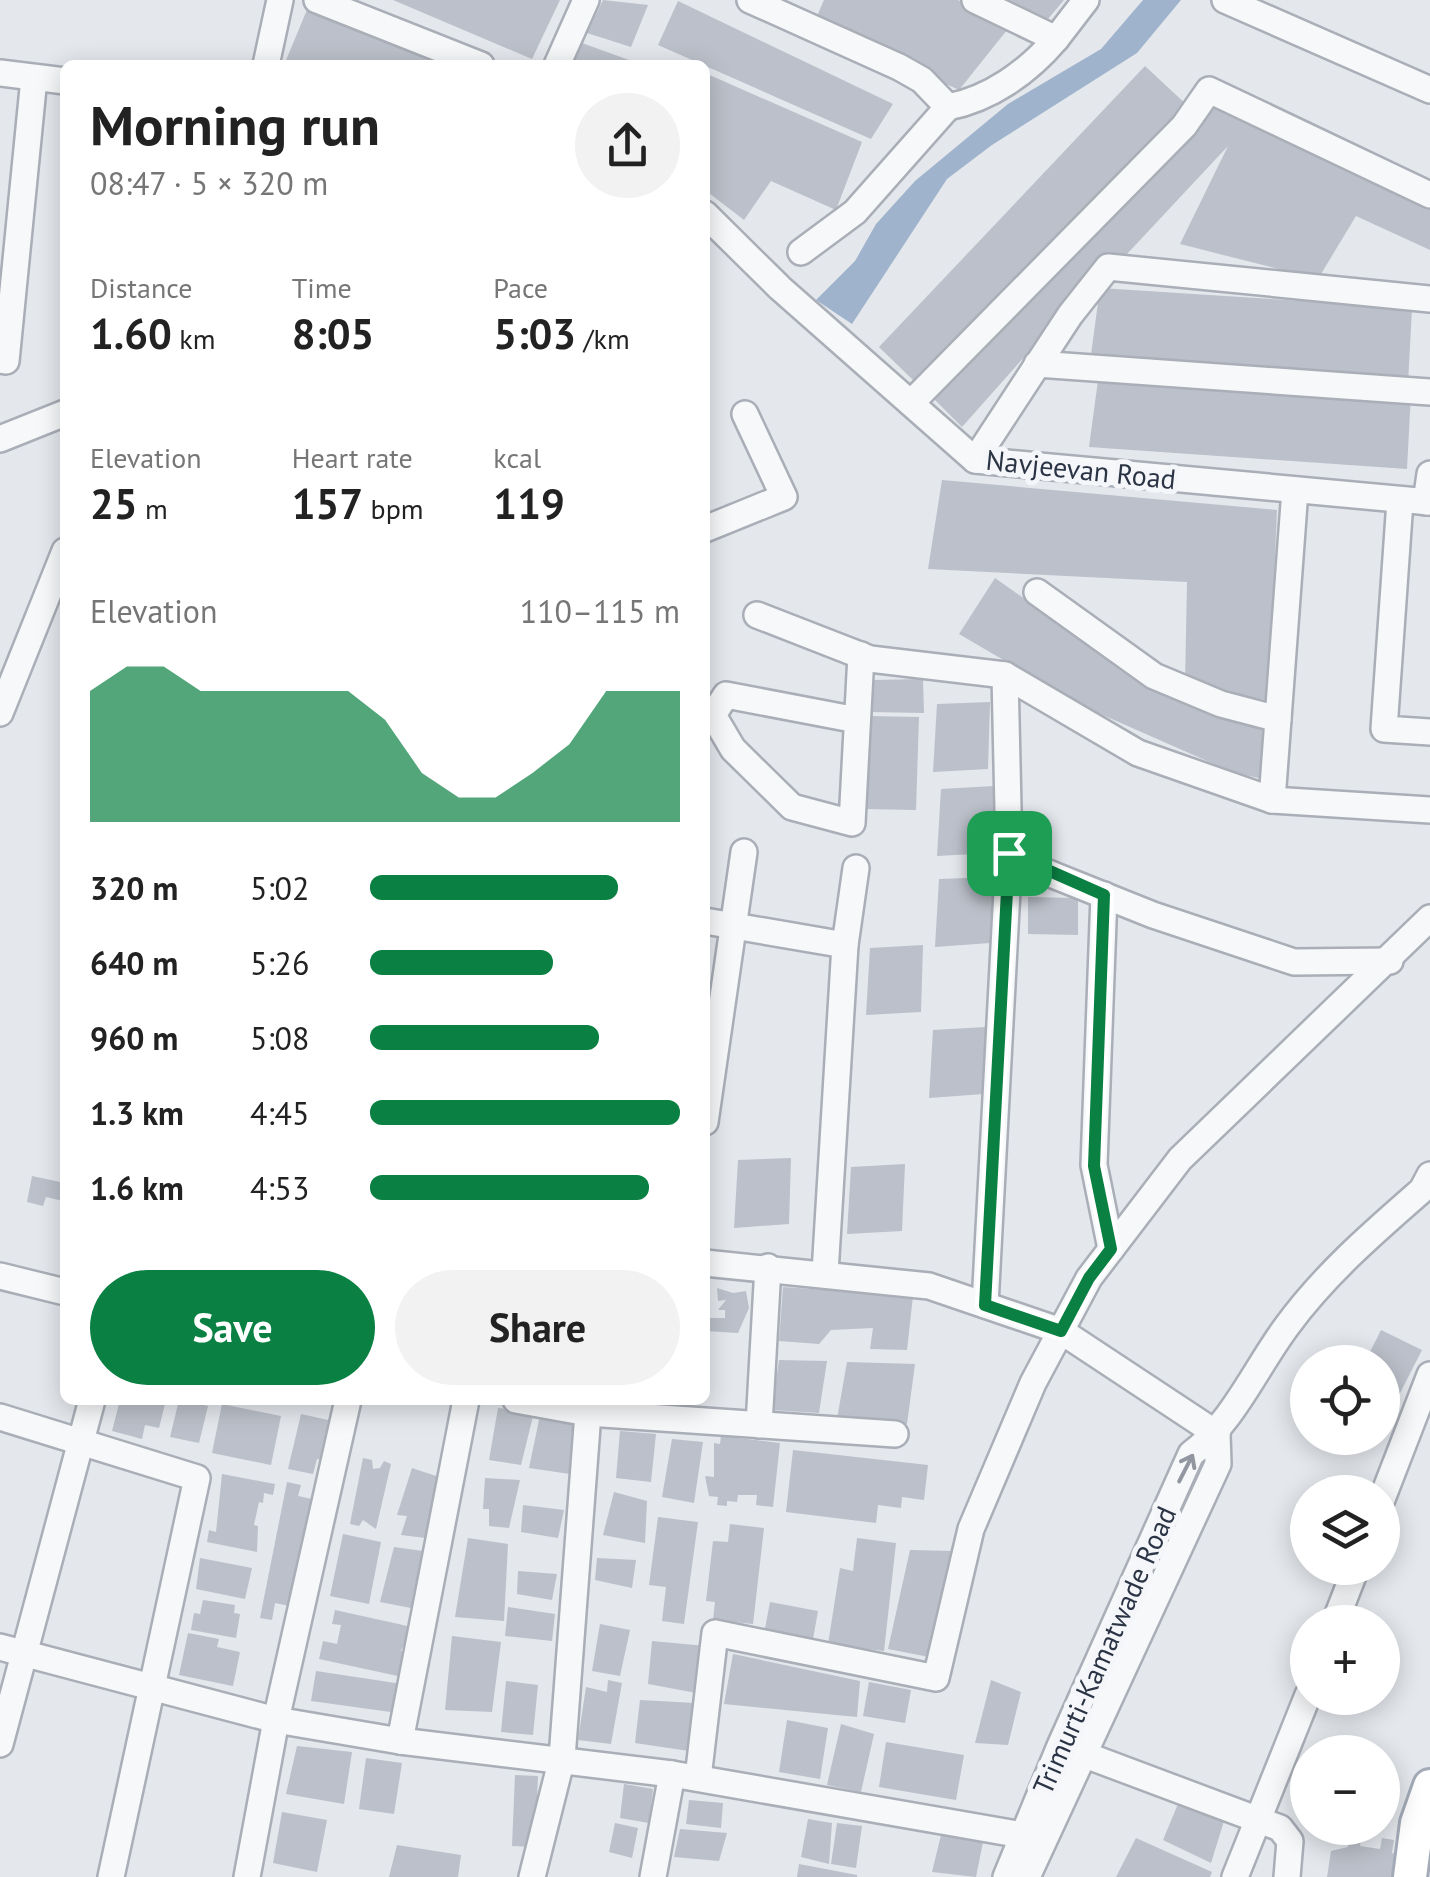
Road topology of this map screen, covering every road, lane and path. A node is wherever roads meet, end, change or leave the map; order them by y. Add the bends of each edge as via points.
1 (280, 0) edge
2 (317, 0) edge
3 (750, 0) edge
4 (975, 0) edge
5 (1086, 0) edge
6 (1226, 0) edge
7 (583, 1) edge
8 (1056, 39) junction
9 (267, 60) edge
10 (469, 60) edge
11 (559, 60) edge
12 (0, 74) edge
13 (34, 78) junction
14 (60, 81) edge
15 (1430, 90) edge
16 (948, 107) junction
17 (1430, 195) edge
18 (710, 219) edge
19 (801, 252) dead end
20 (1430, 299) edge
21 (0, 360) edge
22 (1037, 364) junction
23 (1430, 392) edge
24 (911, 403) junction
25 (745, 414) dead end
26 (60, 415) edge
27 (0, 439) edge
28 (976, 460) junction
29 (1430, 474) edge
30 (1295, 490) junction
31 (1419, 502) edge
32 (710, 527) edge
33 (60, 563) edge
34 (1036, 592) dead end
35 (757, 616) dead end
36 (860, 655) junction
37 (1005, 675) junction
38 (0, 713) edge
39 (857, 720) junction
40 (1278, 720) junction
41 (1430, 732) edge
42 (1272, 800) junction
43 (1430, 810) edge
44 (744, 852) dead end
45 (1009, 853) junction
46 (856, 868) dead end
47 (1104, 895) junction
48 (1430, 918) edge
49 (710, 922) edge
50 (733, 926) junction
51 (845, 945) junction
52 (1421, 946) edge
53 (1390, 961) junction
54 (710, 1087) edge
55 (1428, 1188) edge
56 (1111, 1249) junction
57 (710, 1262) edge
58 (768, 1267) junction
59 (825, 1272) junction
60 (0, 1276) edge
61 (60, 1291) edge
62 (985, 1305) junction
63 (1061, 1331) junction
64 (1430, 1375) edge
65 (91, 1405) edge
66 (347, 1405) edge
67 (465, 1405) edge
68 (544, 1405) edge
69 (588, 1413) junction
70 (0, 1417) edge
71 (760, 1425) junction
72 (895, 1434) dead end
73 (1217, 1434) junction
74 (83, 1442) junction
75 (1391, 1475) edge
76 (12, 1651) edge
77 (150, 1688) junction
78 (1300, 1715) edge
79 (276, 1720) junction
80 (400, 1741) junction
81 (0, 1744) edge
82 (1080, 1753) junction
83 (562, 1758) junction
84 (672, 1774) junction
85 (698, 1778) junction
86 (1430, 1786) edge
87 (1259, 1820) junction
88 (1031, 1839) junction
89 (248, 1874) edge
90 (111, 1877) edge
91 (274, 1877) edge
92 (532, 1877) edge
93 (653, 1877) edge
94 (1006, 1877) edge
95 (1027, 1877) edge
96 (1235, 1877) edge
97 (1287, 1877) edge
98 (1410, 1877) edge

1 - 9 street
2 - 10 street
3 - 16 street via 899,67
4 - 8 street
5 - 8 street
6 - 15 street
7 - 11 street
8 - 16 street via 1006,82 973,102
12 - 13 street
13 - 14 street
13 - 21 street via 6,360
16 - 19 street via 854,212
17 - 24 street via 1209,90 1184,126
18 - 24 street, Navjeevan Road
20 - 22 street via 1108,268
22 - 23 street
22 - 28 street
24 - 28 street, Navjeevan Road
25 - 32 street via 784,497
26 - 27 street
28 - 30 street, Navjeevan Road
29 - 31 street
30 - 31 street, Navjeevan Road
30 - 40 street
31 - 41 street via 1384,729
33 - 38 street
34 - 40 street via 1154,676
35 - 36 street
36 - 37 street
36 - 39 street
37 - 42 street via 1138,753
37 - 45 street
39 - 39 street via 852,823 792,807 733,749 713,715 726,695
40 - 42 street
42 - 43 street
44 - 50 street
45 - 47 street
45 - 62 street
46 - 51 street
47 - 53 street via 1294,962
47 - 56 street via 1094,1166
48 - 52 street
49 - 50 street
50 - 51 street
50 - 54 street
51 - 59 street
52 - 53 street
53 - 56 street via 1180,1160
55 - 73 street, Trimurti-Kamatwade Road via 1312,1294
56 - 63 street
57 - 58 street
58 - 59 street
58 - 71 street
59 - 62 street via 928,1286
60 - 61 street
62 - 63 street
63 - 73 street
63 - 85 street via 971,1529 936,1678 715,1633
64 - 75 street
65 - 74 street
66 - 79 street
67 - 80 street
68 - 69 street
69 - 71 street
69 - 83 street
70 - 74 street
71 - 72 street
73 - 82 street, Trimurti-Kamatwade Road via 1218,1464
88 -> 73 street, Trimurti-Kamatwade Road via 1192,1454
74 - 76 street
74 - 77 street via 197,1478
76 - 77 street
76 - 81 street
77 - 79 street
77 - 90 street
78 - 87 street
79 - 80 street
79 - 89 street
80 - 83 street
82 - 87 street
82 - 88 street, Trimurti-Kamatwade Road
83 - 84 street
83 - 92 street
84 - 85 street
84 - 93 street
85 - 88 street
86 - 98 main road
87 - 96 street
87 - 97 street via 1287,1833
88 - 94 street, Trimurti-Kamatwade Road
88 - 95 street, Trimurti-Kamatwade Road
89 - 91 street

